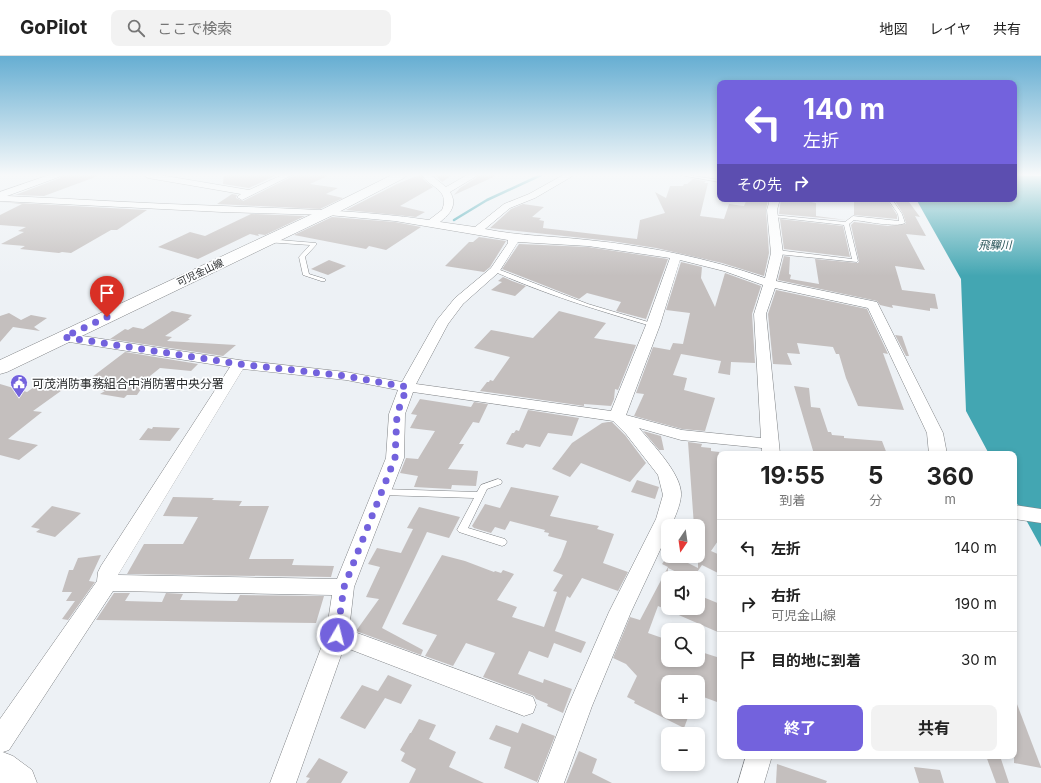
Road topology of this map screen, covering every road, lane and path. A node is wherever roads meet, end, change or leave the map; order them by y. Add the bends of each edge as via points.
1 (247, 209) edge
2 (334, 209) edge
3 (447, 209) edge
4 (503, 209) edge
5 (772, 209) edge
6 (897, 209) edge
7 (328, 212) junction
8 (772, 216) junction
9 (432, 223) junction
10 (846, 224) junction
11 (477, 231) junction
12 (513, 238) junction
13 (266, 241) junction
14 (777, 252) junction
15 (676, 256) junction
16 (495, 270) junction
17 (323, 280) dead end
18 (770, 283) junction
19 (653, 326) junction
20 (64, 337) junction
21 (239, 364) junction
22 (0, 368) edge
23 (407, 387) junction
24 (617, 417) junction
25 (771, 449) edge
26 (938, 451) edge
27 (498, 482) dead end
28 (382, 492) junction
29 (480, 495) junction
30 (1017, 512) edge
31 (1041, 516) edge
32 (502, 542) dead end
33 (107, 583) junction
34 (344, 587) junction
35 (337, 635) junction
36 (524, 705) dead end
37 (0, 741) edge
38 (758, 759) edge
39 (0, 769) edge
40 (19, 783) edge
41 (284, 783) edge
42 (551, 783) edge
43 (751, 783) edge

1 - 7 street
2 - 7 main road, 可児金山線
3 - 9 street
4 - 11 street
5 - 8 street
6 - 10 lane via 902,223 853,218
7 - 9 street
7 - 13 main road, 可児金山線
8 - 10 lane
8 - 14 street
9 - 11 street
10 - 14 lane via 855,261
11 - 12 street
12 - 15 street via 588,243
12 - 16 street via 513,243
13 - 17 lane via 314,244 302,257 306,275
13 - 20 main road, 可児金山線
14 - 18 street
15 - 18 street via 728,268
15 - 19 street
16 - 19 lane via 586,305
16 - 23 street via 459,301 442,323
18 - 25 street via 760,314
18 - 26 street via 874,305 935,433
19 - 24 street
20 - 21 street
20 - 22 main road, 可児金山線
21 - 23 street via 346,376
21 - 33 street via 108,572
23 - 24 street
23 - 28 street via 397,414 395,458
24 - 25 street via 681,435
24 - 42 street via 632,430 667,474 672,495 665,519 620,612 583,699
27 - 29 lane via 484,487
28 - 29 lane
28 - 34 street
29 - 32 lane via 462,530
30 - 31 street
33 - 34 street
33 - 37 street
34 - 35 street
35 - 36 street
35 - 41 street
38 - 43 street
39 - 40 main road

